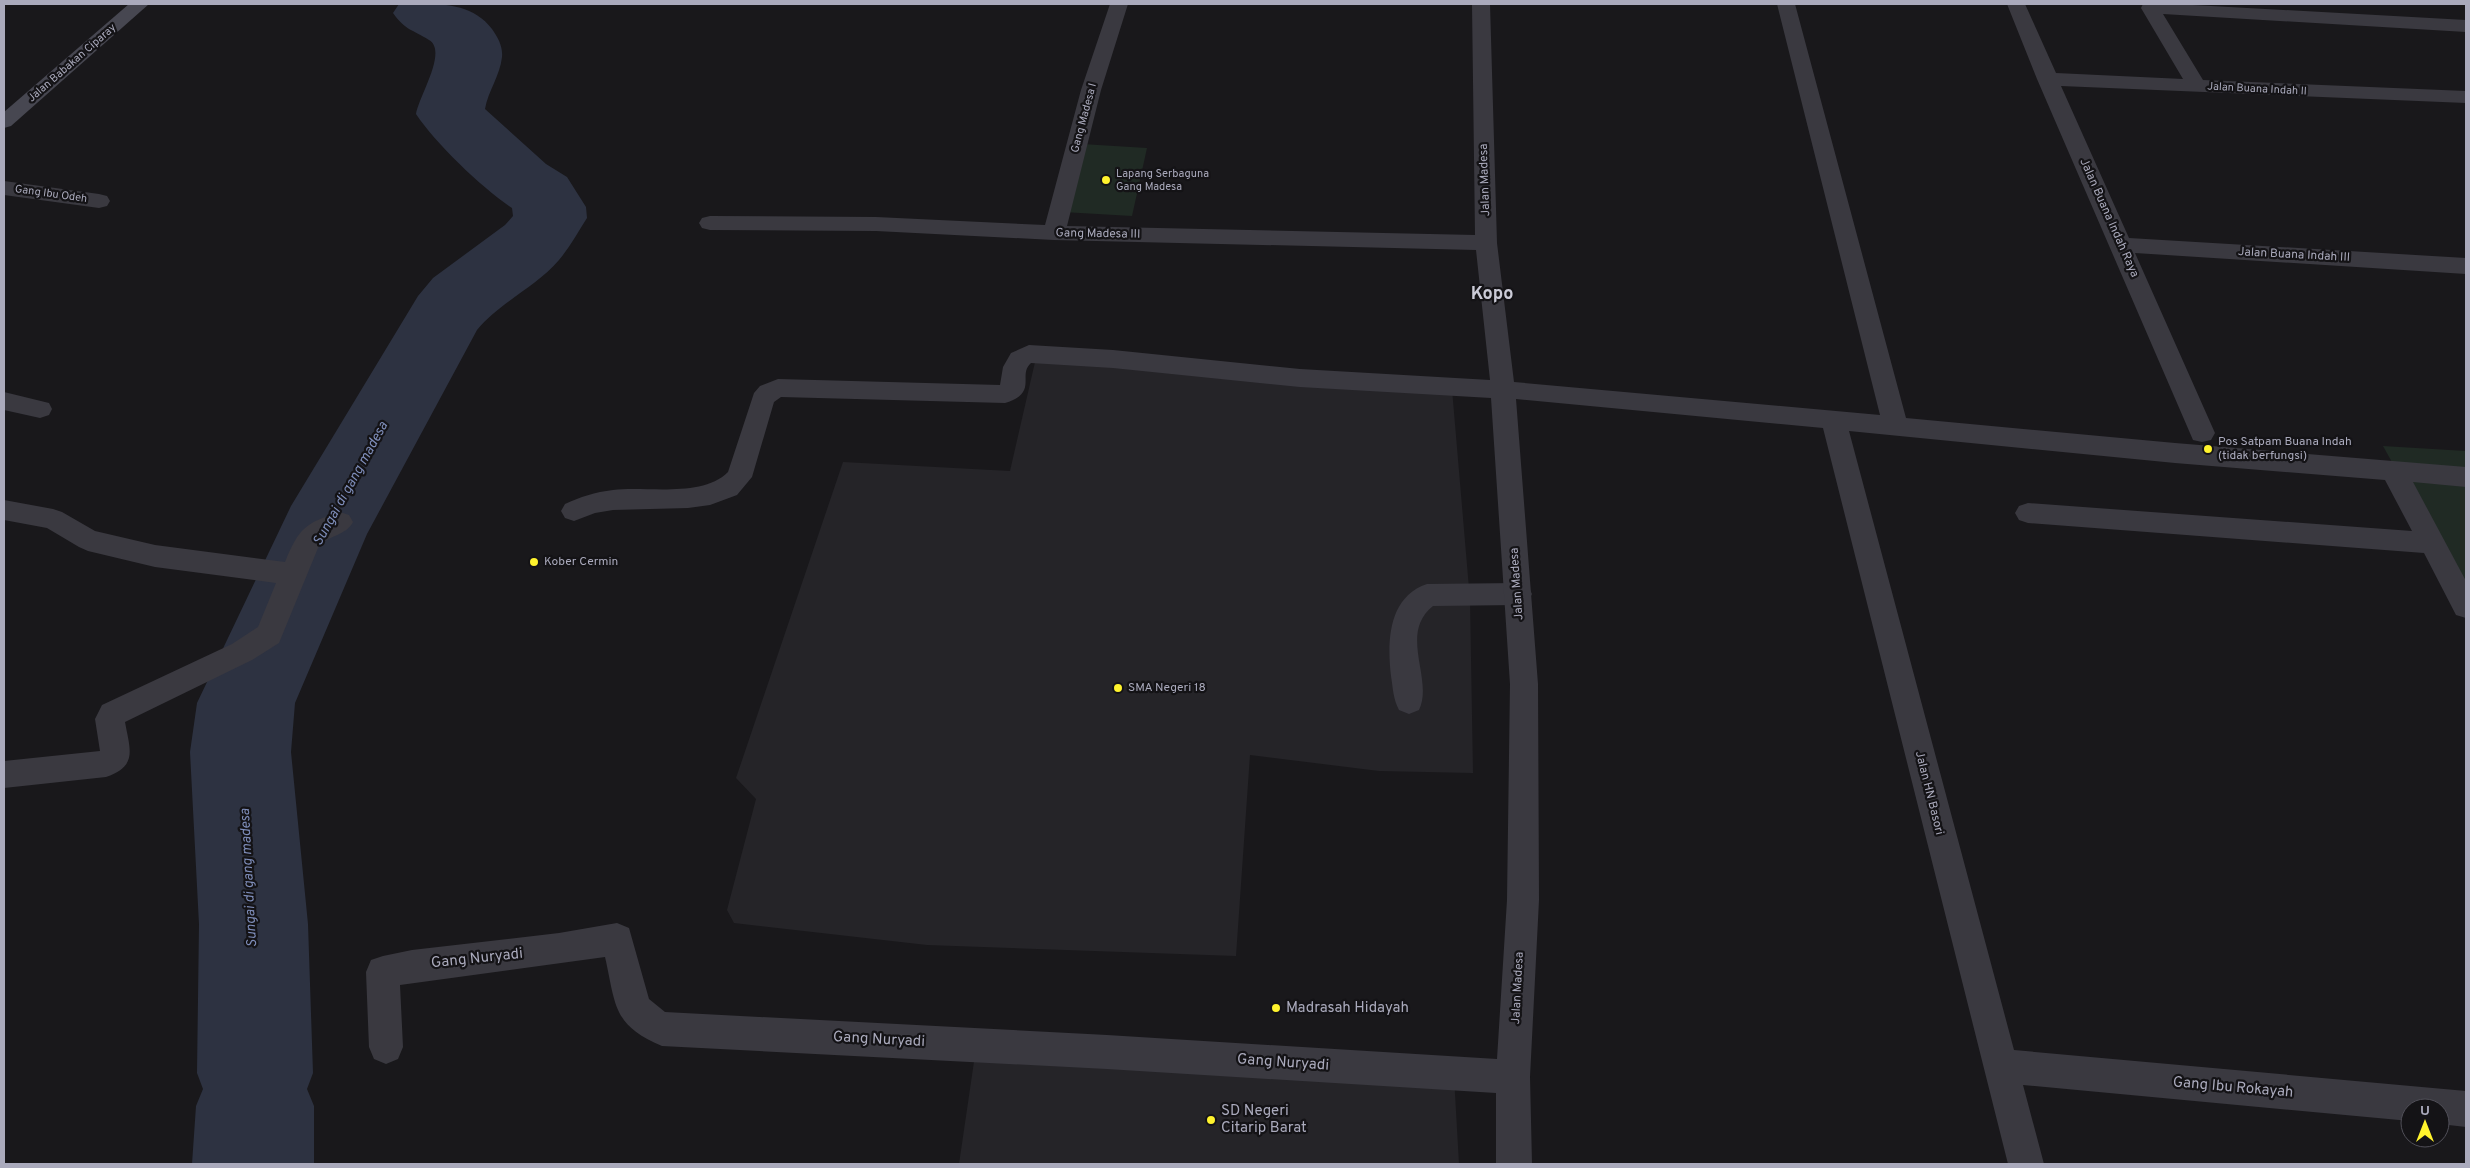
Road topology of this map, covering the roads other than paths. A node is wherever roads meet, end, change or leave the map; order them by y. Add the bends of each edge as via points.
1 (140, 4) edge
2 (1119, 4) edge
3 (1481, 4) edge
4 (1786, 4) edge
5 (2016, 4) edge
6 (2466, 26) edge
7 (2047, 79) junction
8 (2197, 86) junction
9 (2466, 98) edge
10 (4, 122) edge
11 (4, 188) edge
12 (99, 201) dead end
13 (710, 223) dead end
14 (1054, 233) junction
15 (1486, 243) junction
16 (2122, 245) junction
17 (2466, 266) edge
18 (1503, 389) junction
19 (4, 401) edge
20 (40, 409) dead end
21 (1834, 421) junction
22 (1896, 427) junction
23 (2202, 433) junction
24 (2175, 453) junction
25 (2251, 460) junction
26 (2394, 472) junction
27 (2466, 477) edge
28 (4, 510) edge
29 (574, 511) dead end
30 (2028, 513) dead end
31 (340, 522) dead end
32 (2432, 543) junction
33 (293, 574) junction
34 (1518, 594) junction
35 (2466, 607) edge
36 (1409, 701) dead end
37 (4, 774) edge
38 (386, 1047) dead end
39 (2000, 1066) junction
40 (1513, 1077) junction
41 (2466, 1109) edge
42 (1514, 1164) edge
43 (2026, 1164) edge

1 - 10 street, Jalan Babakan Ciparay
2 - 14 street, Gang Madesa I via 1091,90
3 - 15 street, Jalan Madesa
4 - 22 street
5 - 7 street, Jalan Buana Indah Raya
6 - 8 street via 2150,8
7 - 8 street, Jalan Buana Indah II
7 - 16 street, Jalan Buana Indah Raya
8 - 9 street, Jalan Buana Indah II
11 - 12 street, Gang Ibu Odeh
13 - 14 street, Gang Madesa III via 876,224
14 - 15 street, Gang Madesa III
15 - 18 street, Jalan Madesa
16 - 17 street, Jalan Buana Indah III
16 - 23 street, Jalan Buana Indah Raya
18 - 21 street
18 - 29 street via 1300,378 1029,354 1021,356 1015,364 1014,387 1005,394 778,388 762,399 739,477 725,492 697,497 618,500 589,504
18 - 34 street, Jalan Madesa
19 - 20 street
21 - 22 street
21 - 39 street, Jalan HN Basori
22 - 24 street
23 - 24 street
23 - 25 street
24 - 25 street
25 - 26 street
26 - 27 street
26 - 32 street
28 - 33 street via 53,519 88,540 145,553
30 - 32 street
31 - 33 street via 313,534
32 - 35 street
33 - 37 street via 269,635 242,652 112,714 116,756 112,761
34 - 36 street via 1427,595 1418,600 1409,612 1404,630
34 - 40 street, Jalan Madesa via 1524,684 1523,900
38 - 40 street, Gang Nuryadi via 383,972 617,939 634,1008 645,1020 662,1029
39 - 41 street, Gang Ibu Rokayah
39 - 43 street, Jalan HN Basori
40 - 42 street, Jalan Madesa

